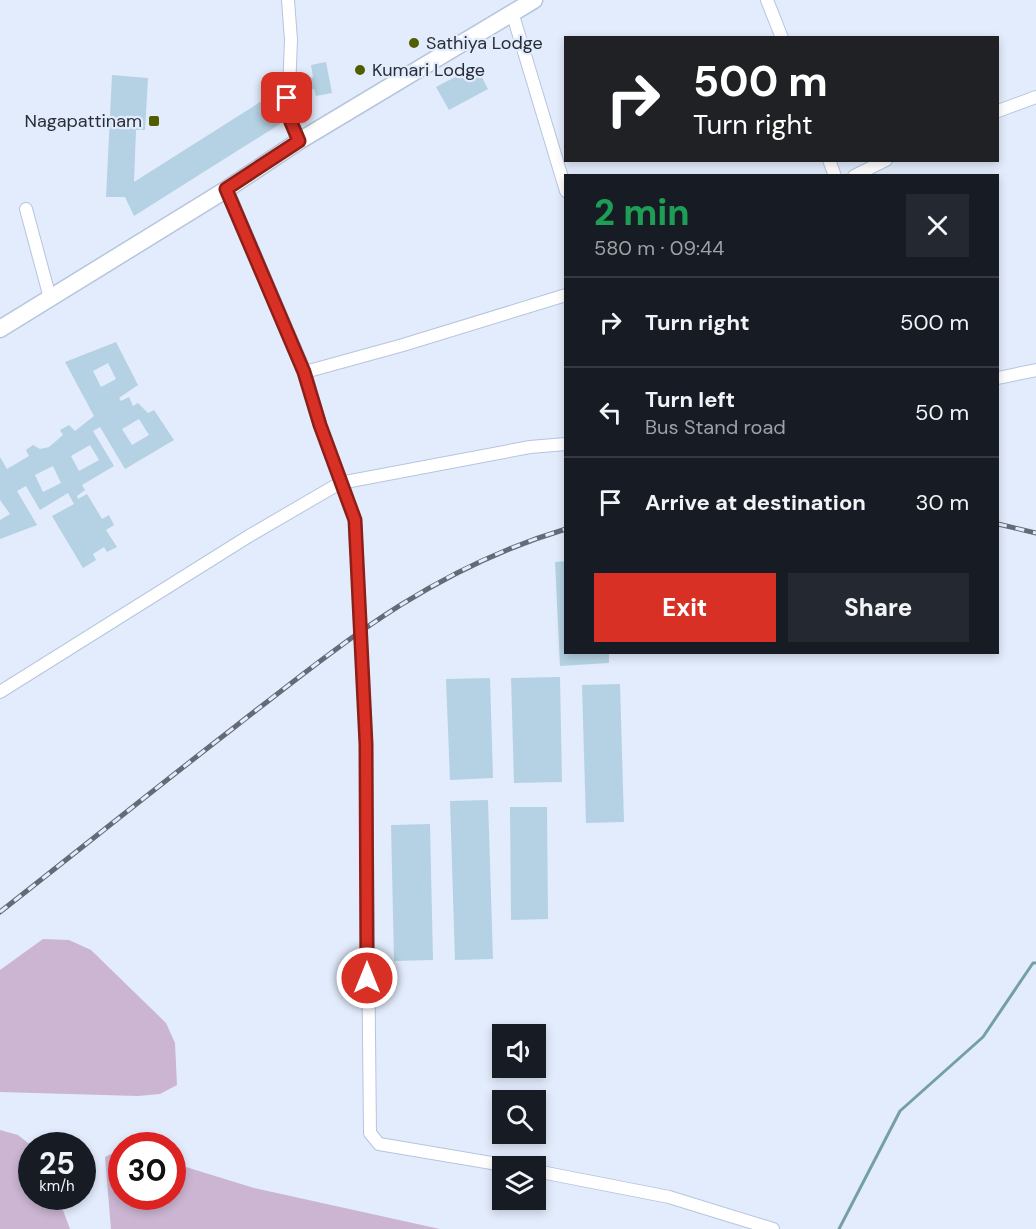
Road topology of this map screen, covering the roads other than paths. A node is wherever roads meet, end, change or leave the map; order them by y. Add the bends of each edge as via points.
1 (288, 0) edge
2 (767, 0) edge
3 (525, 4) edge
4 (781, 36) edge
5 (1036, 97) edge
6 (999, 111) edge
7 (299, 141) junction
8 (882, 162) edge
9 (858, 174) edge
10 (564, 182) edge
11 (226, 189) junction
12 (26, 209) dead end
13 (564, 297) edge
14 (50, 298) junction
15 (0, 329) edge
16 (1036, 370) edge
17 (304, 372) junction
18 (999, 378) edge
19 (564, 444) edge
20 (340, 483) junction
21 (0, 692) edge
22 (492, 1163) edge
23 (546, 1173) edge
24 (773, 1229) edge

1 - 7 street via 288,115
2 - 4 street
3 - 7 main road
3 - 10 street
5 - 6 street
7 - 11 main road
8 - 9 street
11 - 14 main road
11 - 17 street
12 - 14 street
13 - 17 street
14 - 15 main road
16 - 18 street
17 - 20 street
19 - 20 street via 530,447
20 - 21 street
20 - 22 street via 355,520 363,660 370,1133 379,1144
23 - 24 street via 669,1197

